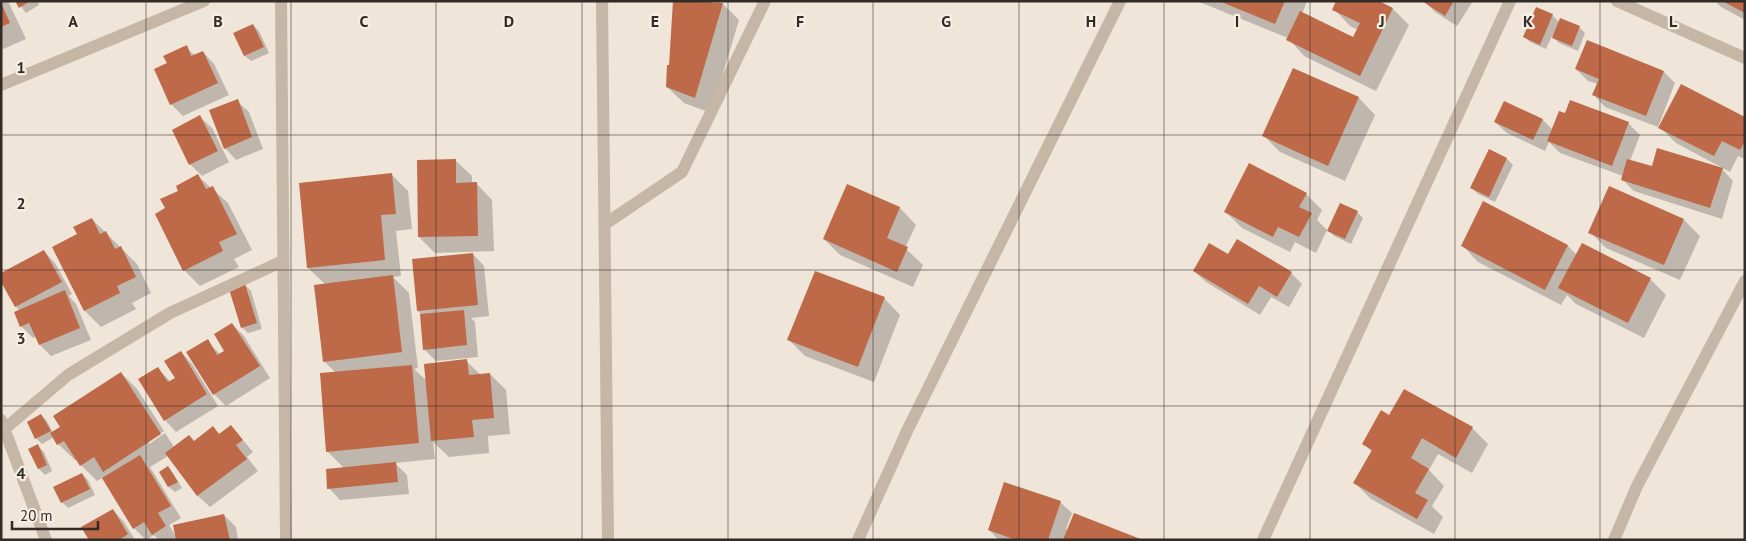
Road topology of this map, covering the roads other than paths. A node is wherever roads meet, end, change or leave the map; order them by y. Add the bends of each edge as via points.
1 (204, 1) edge
2 (281, 1) edge
3 (602, 1) edge
4 (765, 1) edge
5 (1120, 1) edge
6 (1510, 1) edge
7 (1617, 1) edge
8 (1745, 58) edge
9 (1, 85) edge
10 (605, 224) junction
11 (284, 260) junction
12 (1745, 281) edge
13 (2, 427) edge
14 (46, 540) edge
15 (286, 540) edge
16 (608, 540) edge
17 (858, 540) edge
18 (1263, 540) edge
19 (1614, 540) edge

1 - 9 street
2 - 11 street
3 - 10 street
4 - 10 street via 682,172
5 - 17 street via 907,431
6 - 18 street
7 - 8 street
10 - 16 street
11 - 13 street via 170,313 68,375
11 - 15 street
12 - 19 street via 1637,486
13 - 14 street

